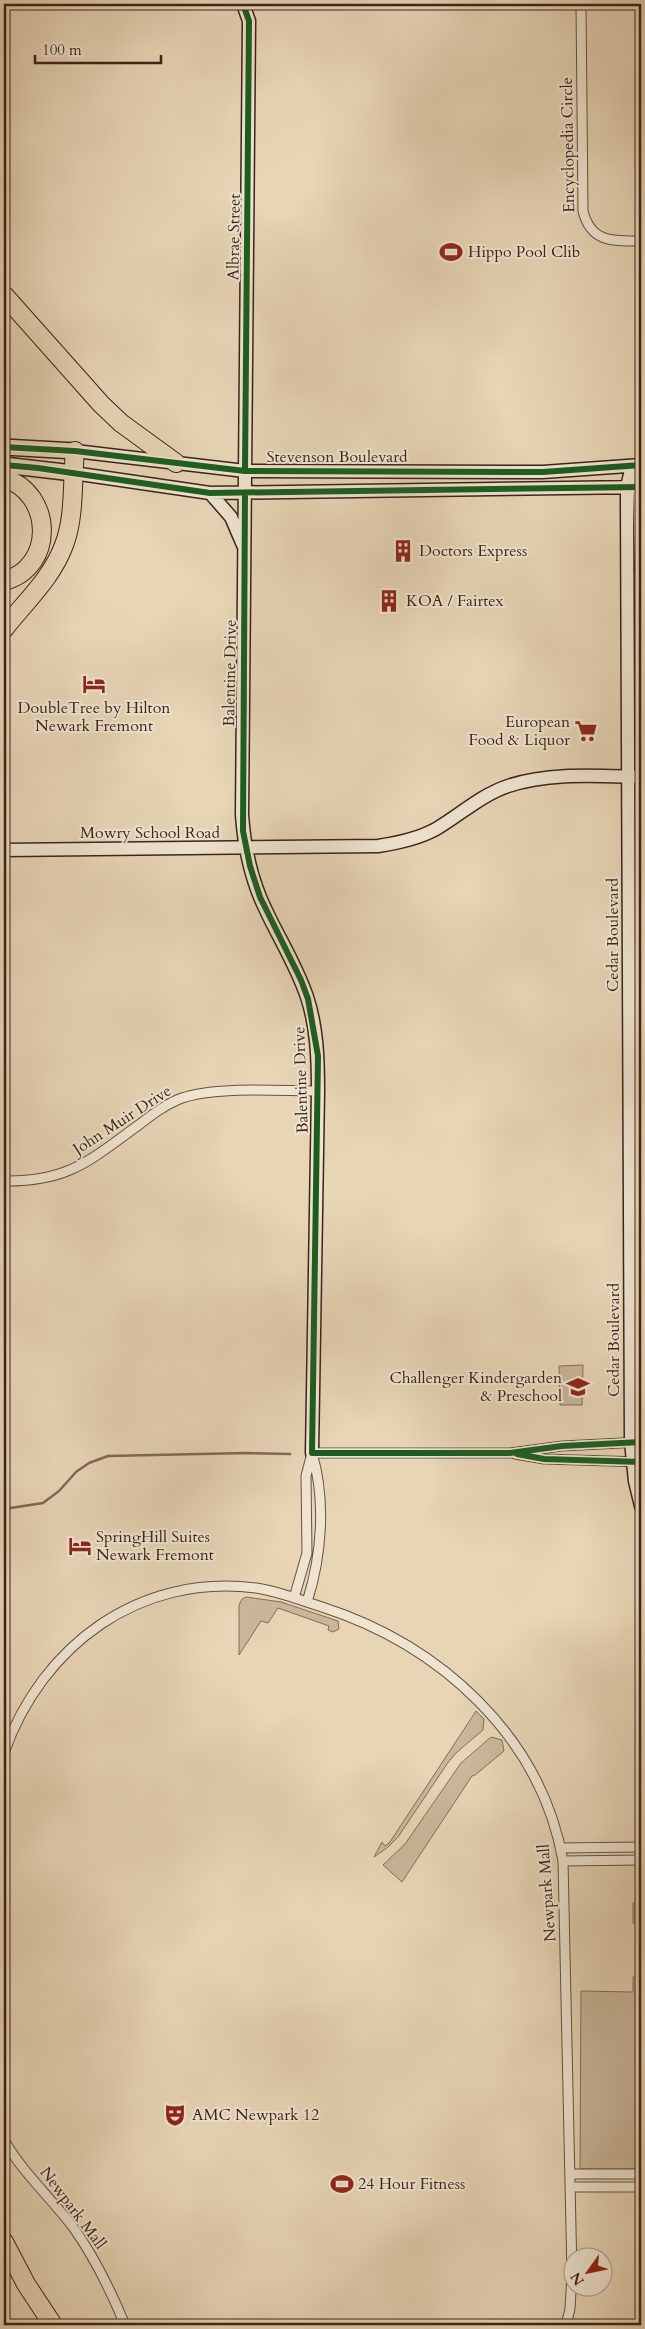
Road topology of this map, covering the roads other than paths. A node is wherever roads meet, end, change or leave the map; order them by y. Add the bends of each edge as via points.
1 (243, 4) edge
2 (581, 4) edge
3 (641, 241) edge
4 (4, 295) edge
5 (4, 447) edge
6 (76, 450) junction
7 (176, 463) junction
8 (4, 465) edge
9 (637, 466) edge
10 (245, 471) junction
11 (73, 473) junction
12 (4, 478) edge
13 (636, 487) edge
14 (210, 493) junction
15 (245, 493) junction
16 (641, 536) edge
17 (245, 550) junction
18 (641, 567) edge
19 (4, 581) edge
20 (4, 629) edge
21 (635, 777) edge
22 (246, 848) junction
23 (4, 850) edge
24 (318, 1091) junction
25 (635, 1159) edge
26 (641, 1169) edge
27 (4, 1181) edge
28 (636, 1442) edge
29 (312, 1453) junction
30 (510, 1453) junction
31 (637, 1462) edge
32 (641, 1506) edge
33 (294, 1598) junction
34 (307, 1602) junction
35 (4, 1752) edge
36 (641, 1847) edge
37 (561, 1848) junction
38 (641, 1860) edge
39 (563, 1861) junction
40 (4, 2140) edge
41 (570, 2174) junction
42 (641, 2174) edge
43 (570, 2187) junction
44 (641, 2187) edge
45 (4, 2242) edge
46 (53, 2325) edge
47 (125, 2325) edge
48 (566, 2325) edge

1 - 10 main road, Albrae Street via 249,21
2 - 3 street, Encyclopedia Circle via 582,211 592,230 602,238
4 - 7 highway via 101,404 121,423
5 - 6 main road, Stevenson Boulevard
6 - 7 main road, Stevenson Boulevard
6 - 11 highway
7 - 10 main road, Stevenson Boulevard
8 - 11 main road, Stevenson Boulevard
9 - 10 main road, Stevenson Boulevard via 543,472
9 - 13 main road, Cedar Boulevard
10 - 15 main road, Balentine Drive
11 - 14 main road, Stevenson Boulevard
11 - 20 highway via 69,529 64,545 45,579
12 - 19 highway via 24,490 36,503 42,522 42,542 35,559 22,572
13 - 15 main road, Stevenson Boulevard
13 - 16 main road, Cedar Boulevard
13 - 21 main road, Cedar Boulevard
14 - 15 main road, Stevenson Boulevard
14 - 17 main road via 231,517
15 - 17 main road, Balentine Drive
16 - 18 main road, Cedar Boulevard
17 - 22 main road, Balentine Drive via 242,798
21 - 22 main road, Mowry School Road via 553,777 508,786 481,798 434,830 392,844
21 - 25 main road, Cedar Boulevard
22 - 23 main road, Mowry School Road
22 - 24 main road, Balentine Drive via 260,897 308,999 316,1038
24 - 27 street, John Muir Drive via 222,1092 182,1098 73,1170 37,1180
24 - 29 main road, Balentine Drive
25 - 26 street
25 - 28 main road, Cedar Boulevard
28 - 30 street
28 - 31 main road, Cedar Boulevard
29 - 30 street
29 - 33 street, Balentine Drive via 306,1476 306,1553
29 - 34 street, Balentine Drive via 319,1476 320,1554
30 - 31 street via 544,1459
31 - 32 main road, Cedar Boulevard
33 - 34 street, Newpark Mall
33 - 35 street, Newpark Mall via 257,1588 204,1588 170,1593 114,1615 79,1640 50,1671 26,1705
34 - 37 street, Newpark Mall via 352,1617 391,1636 442,1669 478,1700 510,1736 533,1772 550,1810
36 - 37 street
37 - 39 street, Newpark Mall
38 - 39 street
39 - 41 street, Newpark Mall
40 - 47 street, Newpark Mall via 84,2243 106,2281
41 - 42 street
41 - 43 street, Newpark Mall
43 - 44 street
43 - 48 street, Newpark Mall via 572,2286
45 - 46 highway

